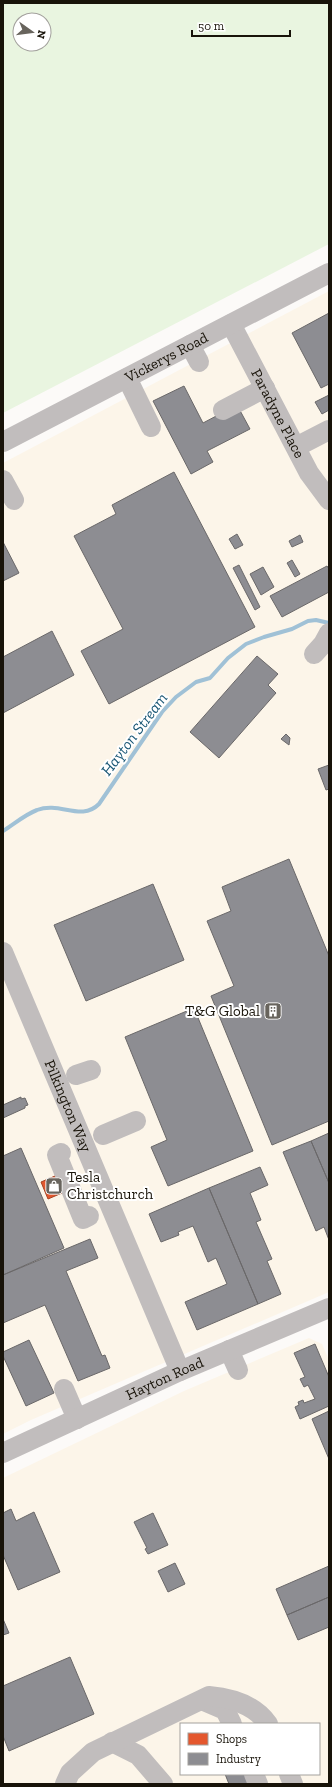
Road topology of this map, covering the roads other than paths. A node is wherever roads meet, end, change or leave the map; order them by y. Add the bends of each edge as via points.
1 (329, 273) edge
2 (231, 324) junction
3 (128, 378) junction
4 (265, 388) junction
5 (223, 410) dead end
6 (151, 427) dead end
7 (329, 430) edge
8 (3, 442) edge
9 (296, 447) junction
10 (3, 480) edge
11 (14, 500) dead end
12 (329, 500) edge
13 (329, 633) edge
14 (314, 654) dead end
15 (3, 952) edge
16 (136, 1122) dead end
17 (103, 1135) dead end
18 (61, 1153) dead end
19 (89, 1216) dead end
20 (329, 1309) edge
21 (229, 1350) junction
22 (238, 1370) dead end
23 (180, 1371) junction
24 (64, 1389) dead end
25 (77, 1419) junction
26 (3, 1453) edge
27 (200, 1700) junction
28 (232, 1723) edge
29 (267, 1723) edge
30 (112, 1742) junction
31 (65, 1784) edge
32 (163, 1784) edge

1 - 2 street, Vickerys Road
2 - 3 street, Vickerys Road via 195,354
2 - 4 street, Paradyne Place
3 - 6 street
3 - 8 street, Vickerys Road
4 - 5 street
4 - 9 street, Paradyne Place
7 - 9 street
9 - 12 street, Paradyne Place via 309,473
10 - 11 street
13 - 14 street
15 - 23 street, Pilkington Way
16 - 17 street
18 - 19 street via 57,1154 83,1219
20 - 21 street, Hayton Road
21 - 22 street
21 - 23 street, Hayton Road
23 - 25 street, Hayton Road
24 - 25 street
25 - 26 street, Hayton Road
27 - 28 street via 225,1710
27 - 29 street via 209,1696 227,1697 254,1709
27 - 30 street
30 - 31 street via 93,1752 70,1773
30 - 32 street via 138,1755

